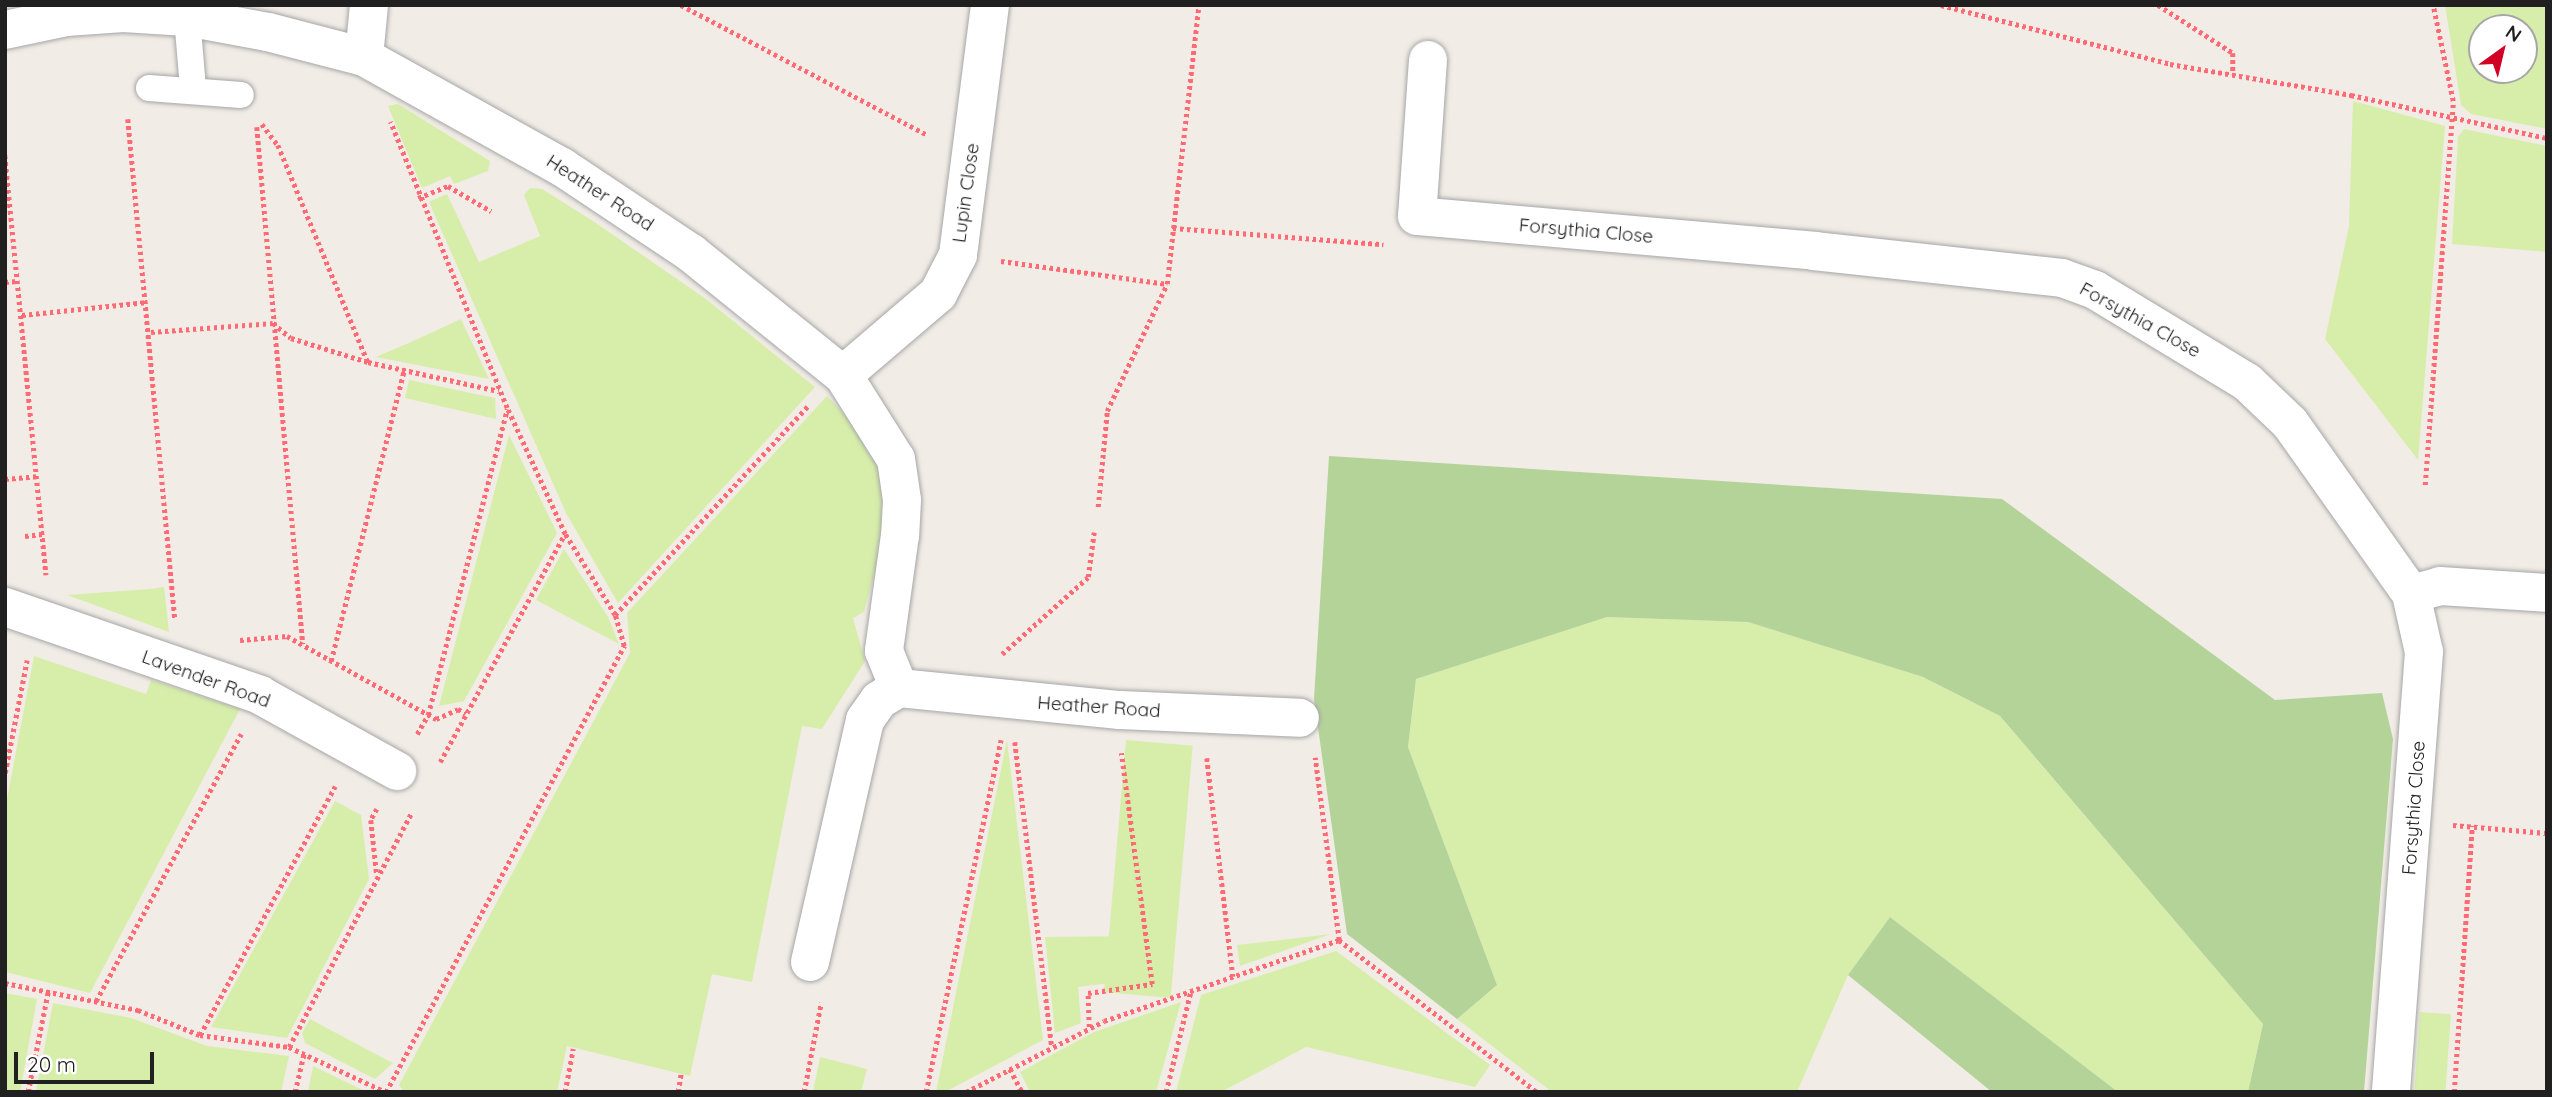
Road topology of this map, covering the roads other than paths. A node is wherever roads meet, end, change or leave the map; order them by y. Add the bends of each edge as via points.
1 (369, 5) edge
2 (990, 5) edge
3 (187, 17) junction
4 (5, 30) edge
5 (1428, 60) dead end
6 (379, 65) junction
7 (149, 88) dead end
8 (193, 89) junction
9 (241, 95) dead end
10 (843, 375) junction
11 (2547, 593) edge
12 (2411, 594) junction
13 (5, 607) edge
14 (899, 688) junction
15 (1300, 718) road end
16 (397, 771) dead end
17 (810, 962) road end
18 (2391, 1092) edge

1 - 6 street
2 - 10 street, Lupin Close via 958,255 938,295
3 - 4 street, Heather Road via 78,16
3 - 6 street, Heather Road via 268,32
3 - 8 lane
5 - 12 street, Forsythia Close via 1417,216 2062,278 2095,290 2247,382 2290,423
6 - 10 street, Heather Road via 562,167 691,253
7 - 8 lane
8 - 9 lane
10 - 14 street, Heather Road via 896,459 901,534 884,651
11 - 12 street via 2440,586
12 - 18 street, Forsythia Close via 2424,652
13 - 16 street, Lavender Road via 260,695
14 - 15 street, Heather Road via 1008,712
14 - 17 street via 879,701 865,720

